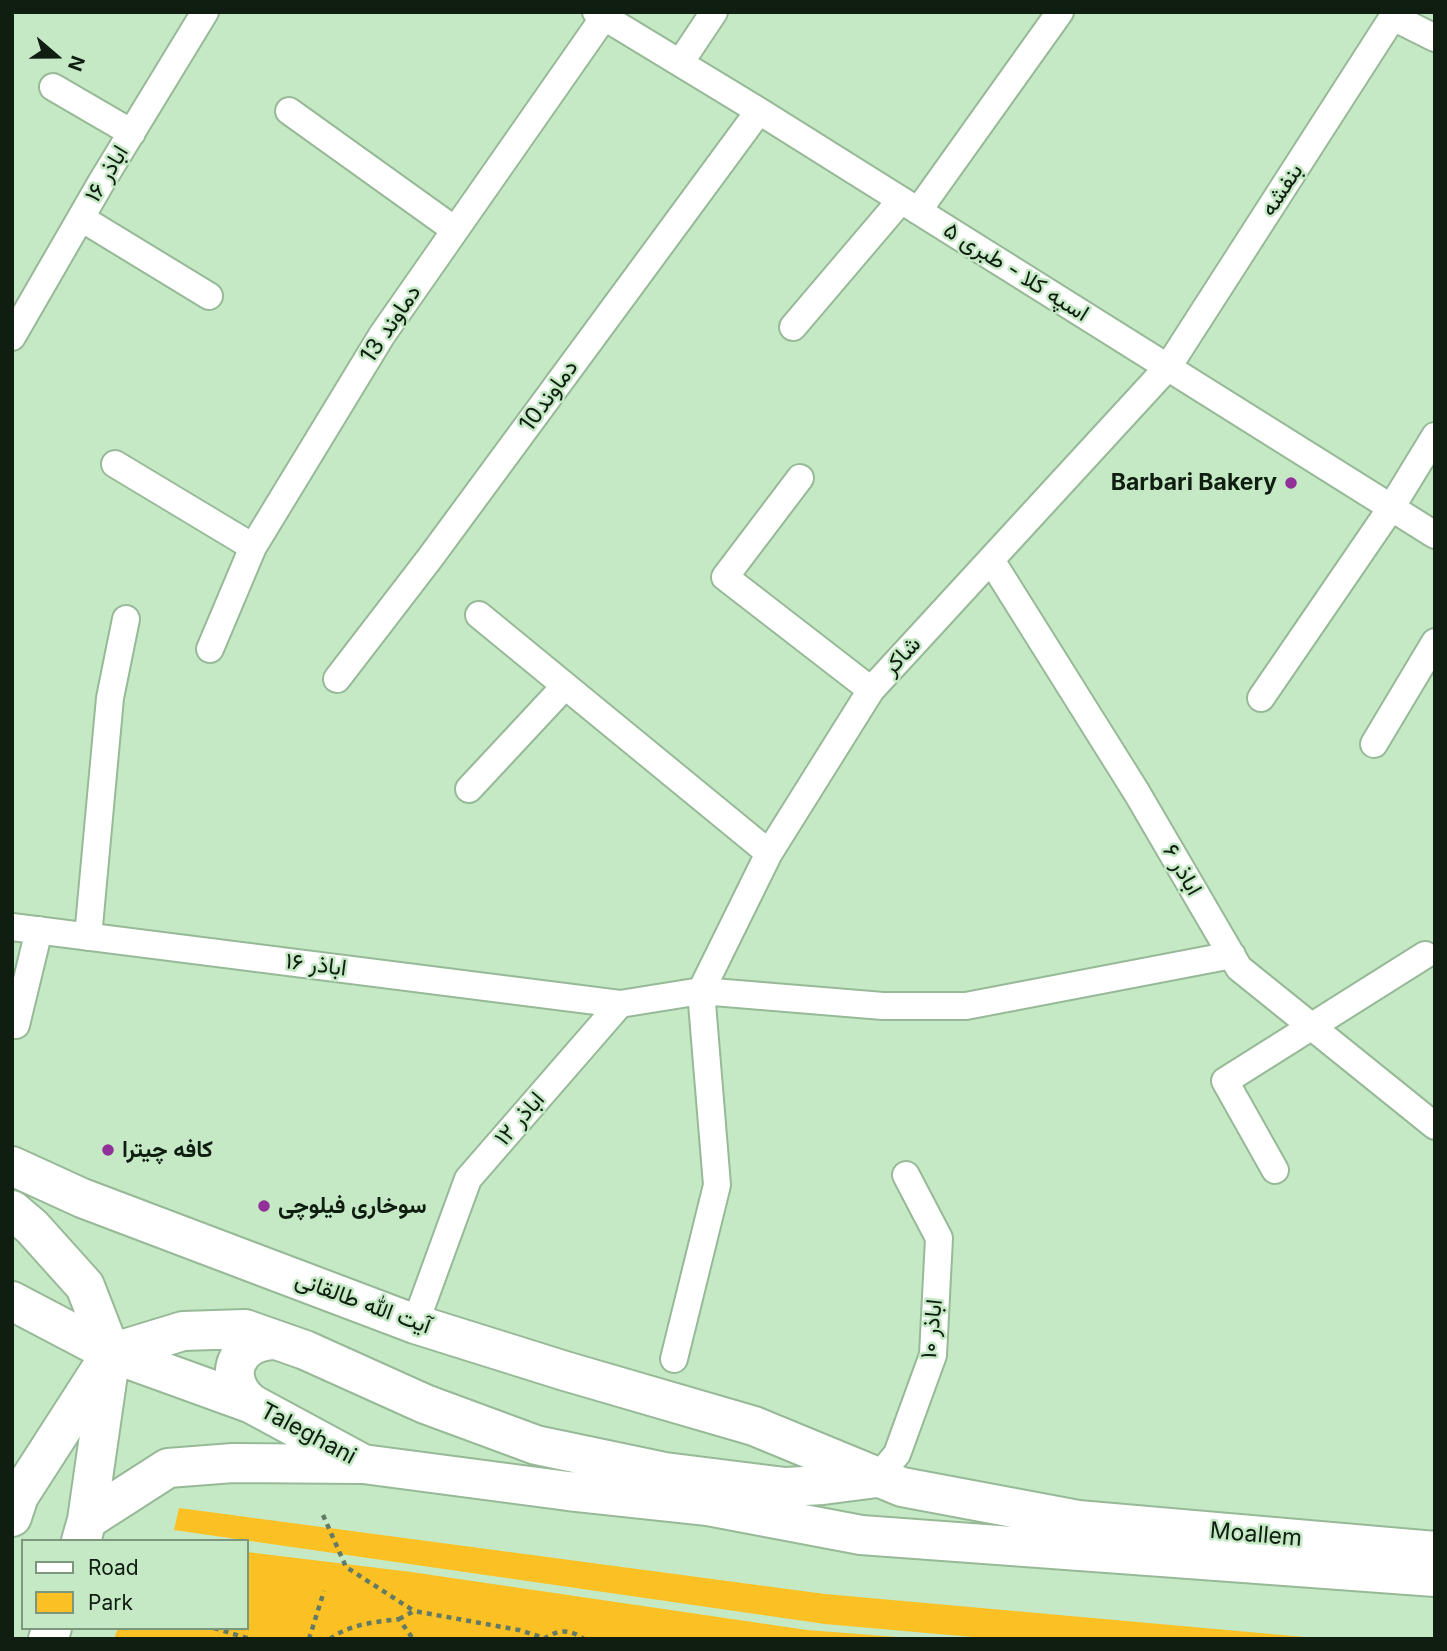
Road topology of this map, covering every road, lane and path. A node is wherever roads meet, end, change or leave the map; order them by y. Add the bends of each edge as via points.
1 (205, 12) edge
2 (714, 12) edge
3 (1060, 12) edge
4 (1395, 14) edge
5 (600, 15) edge
6 (1435, 38) edge
7 (680, 63) junction
8 (53, 87) dead end
9 (289, 111) dead end
10 (759, 111) junction
11 (132, 132) junction
12 (909, 205) junction
13 (81, 218) junction
14 (455, 230) junction
15 (209, 296) dead end
16 (793, 327) dead end
17 (12, 337) edge
18 (1168, 367) junction
19 (1435, 436) edge
20 (115, 464) dead end
21 (800, 478) dead end
22 (1391, 508) junction
23 (1435, 535) edge
24 (253, 547) junction
25 (991, 559) junction
26 (479, 615) dead end
27 (126, 619) dead end
28 (1435, 642) edge
29 (210, 649) dead end
30 (337, 679) dead end
31 (565, 686) junction
32 (871, 690) junction
33 (1261, 698) dead end
34 (1374, 744) dead end
35 (469, 789) dead end
36 (769, 853) junction
37 (12, 927) edge
38 (39, 930) junction
39 (88, 936) junction
40 (1232, 955) junction
41 (1425, 955) dead end
42 (701, 991) junction
43 (620, 1004) junction
44 (16, 1025) dead end
45 (1312, 1028) junction
46 (1435, 1126) edge
47 (12, 1166) edge
48 (1275, 1170) dead end
49 (906, 1175) dead end
50 (12, 1210) edge
51 (12, 1301) edge
52 (415, 1324) junction
53 (273, 1340) junction
54 (111, 1353) junction
55 (674, 1359) dead end
56 (252, 1404) junction
57 (363, 1464) junction
58 (877, 1478) junction
59 (15, 1494) edge
60 (323, 1515) dead end
61 (84, 1530) edge
62 (1435, 1551) edge
63 (1435, 1577) edge
64 (324, 1591) dead end
65 (414, 1611) junction
66 (398, 1619) junction
67 (221, 1630) edge
68 (250, 1639) edge
69 (309, 1639) edge
70 (330, 1639) edge
71 (413, 1639) edge
72 (544, 1639) edge
73 (584, 1639) edge

1 - 11 street, اباذر ۱۶
2 - 7 street
3 - 12 street
4 - 6 street
4 - 18 street, بنفشه
5 - 7 street, اسپه کلا - طبری ۵
5 - 14 street, دماوند 13
7 - 10 street, اسپه کلا - طبری ۵
8 - 11 street
9 - 14 street
10 - 12 street, اسپه کلا - طبری ۵
10 - 30 street, دماوند10
11 - 13 street, اباذر ۱۶
12 - 16 street
12 - 18 street, اسپه کلا - طبری ۵
13 - 15 street
13 - 17 street, اباذر ۱۶
14 - 24 street, دماوند 13 via 382,335
18 - 22 street, اسپه کلا - طبری ۵
18 - 25 street, شاکر
19 - 22 street
20 - 24 street
21 - 32 street via 725,576
22 - 23 street, اسپه کلا - طبری ۵
22 - 33 street
24 - 29 street, دماوند 13
25 - 32 street, شاکر
25 - 40 street, اباذر ۶
26 - 31 street
27 - 39 street via 110,698
28 - 34 street
31 - 35 street
31 - 36 street
32 - 36 street, شاکر
36 - 42 street, شاکر
37 - 38 street, اباذر ۱۶
38 - 39 street, اباذر ۱۶
38 - 44 street
39 - 43 street, اباذر ۱۶
40 - 42 street via 966,1006 883,1006
40 - 45 street, اباذر ۶ via 1239,968
41 - 45 street
42 - 43 street
42 - 55 street via 716,1185
43 - 52 street, اباذر ۱۲ via 468,1179
45 - 46 street, اباذر ۶
45 - 48 street via 1225,1081
47 - 52 main road, آیت الله طالقانی via 82,1198
49 - 58 street, اباذر ۱۰ via 939,1238 933,1355 897,1454
50 - 54 main road via 85,1286
51 - 54 main road, Taleghani
52 - 58 main road, آیت الله طالقانی via 754,1426
53 - 54 main road via 245,1329 183,1332
53 - 56 main road via 249,1345 236,1364 237,1387
53 - 58 main road via 536,1445 665,1472 785,1487
54 - 56 main road, Taleghani
54 - 59 main road
54 - 61 main road
56 - 57 main road, Taleghani
57 - 61 main road via 233,1463 168,1468
57 - 63 main road, Taleghani via 708,1506 861,1535
58 - 62 main road, Moallem via 902,1487 1078,1520
60 - 65 path via 346,1567
64 - 69 path
65 - 66 path
65 - 72 path via 519,1630
66 - 70 path via 370,1622
66 - 71 path
67 - 68 path
72 - 73 path via 569,1631

